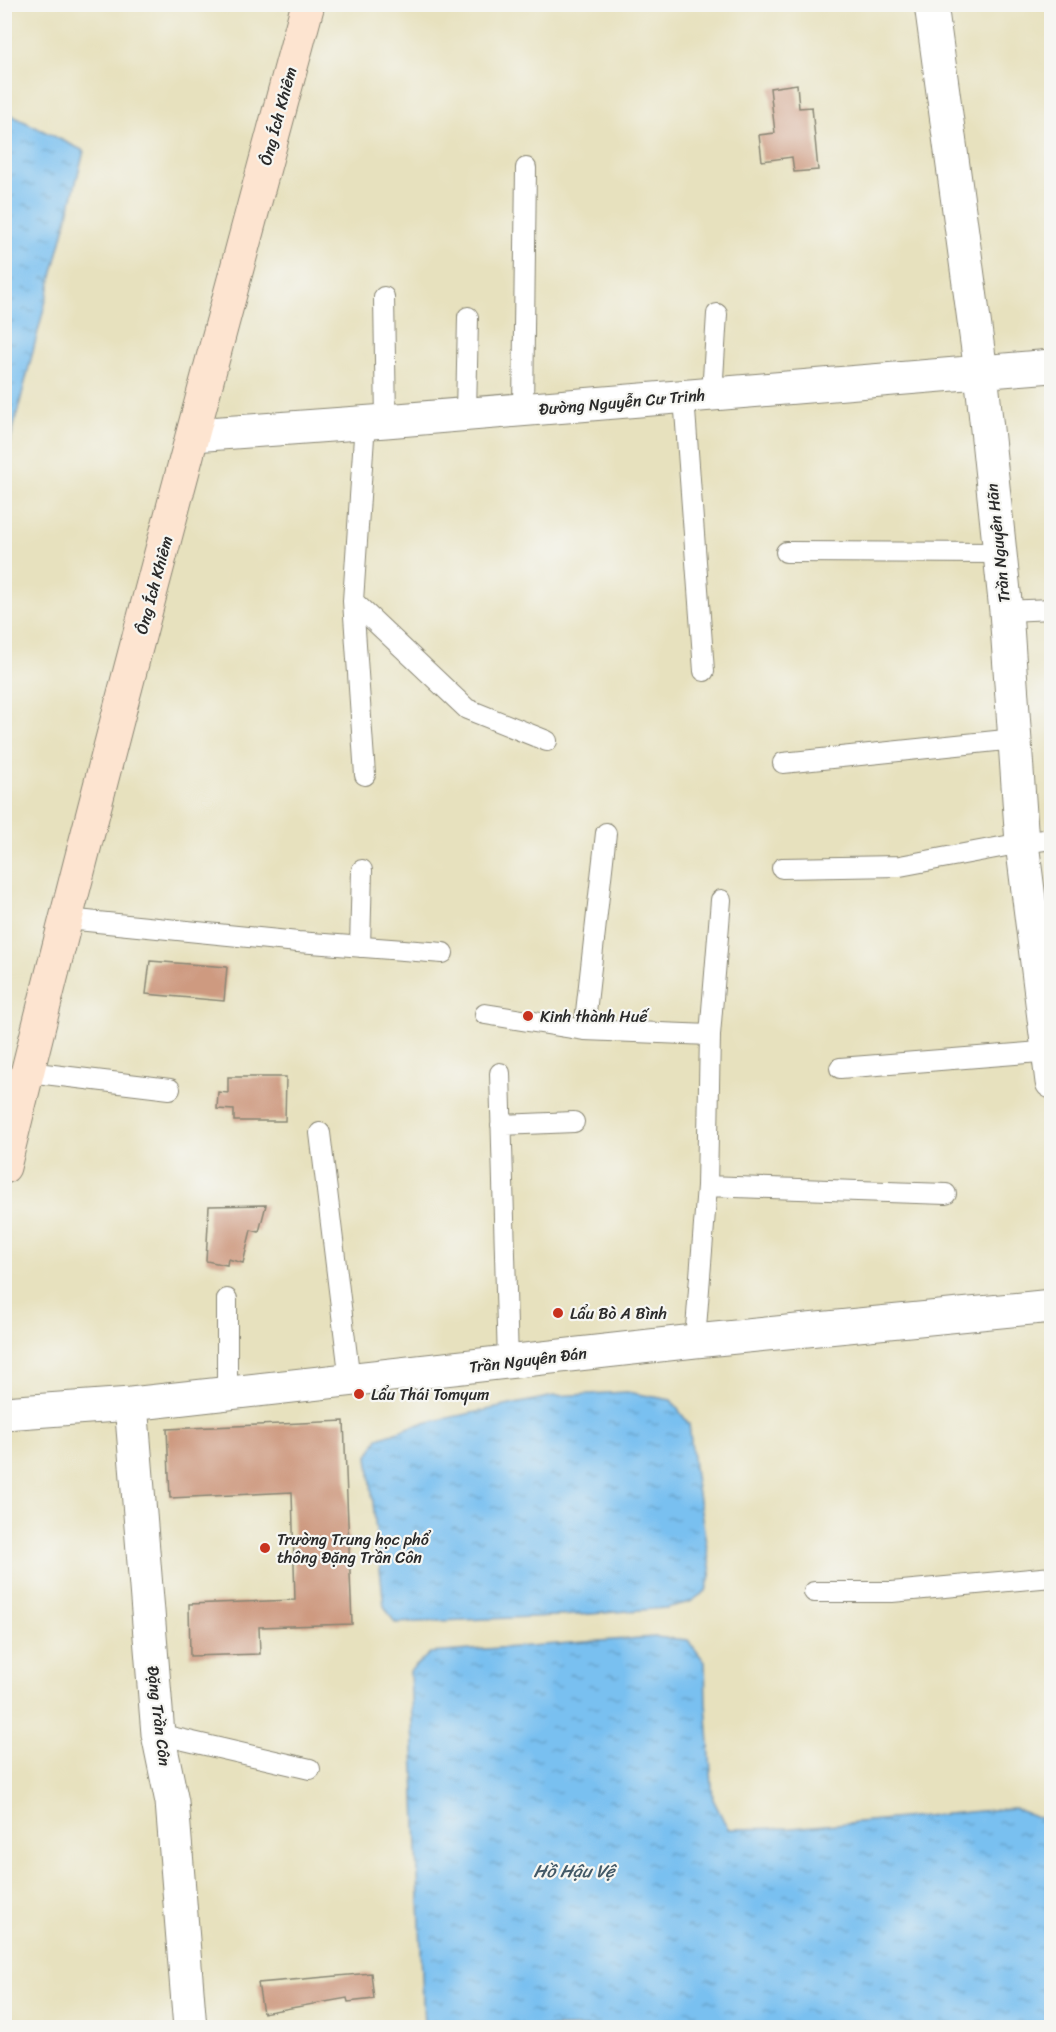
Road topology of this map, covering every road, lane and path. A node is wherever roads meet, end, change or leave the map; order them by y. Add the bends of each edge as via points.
1 (308, 4) edge
2 (931, 4) edge
3 (526, 168) dead end
4 (384, 297) dead end
5 (717, 314) dead end
6 (468, 317) dead end
7 (1052, 366) edge
8 (981, 372) junction
9 (698, 395) junction
10 (523, 410) junction
11 (466, 414) junction
12 (376, 422) junction
13 (193, 435) junction
14 (786, 552) dead end
15 (999, 553) junction
16 (353, 601) junction
17 (1052, 609) edge
18 (1006, 611) junction
19 (704, 671) dead end
20 (1015, 740) junction
21 (547, 741) dead end
22 (783, 763) dead end
23 (364, 775) dead end
24 (606, 833) dead end
25 (1037, 841) edge
26 (782, 868) dead end
27 (362, 870) dead end
28 (721, 900) dead end
29 (67, 919) junction
30 (360, 947) junction
31 (443, 953) dead end
32 (484, 1014) dead end
33 (584, 1030) junction
34 (710, 1035) junction
35 (1051, 1062) edge
36 (840, 1068) dead end
37 (28, 1072) junction
38 (500, 1073) dead end
39 (170, 1089) dead end
40 (574, 1122) dead end
41 (501, 1125) junction
42 (320, 1132) dead end
43 (4, 1167) edge
44 (707, 1186) junction
45 (946, 1194) dead end
46 (227, 1299) dead end
47 (1052, 1306) edge
48 (695, 1341) junction
49 (508, 1363) junction
50 (350, 1381) junction
51 (227, 1393) junction
52 (131, 1404) junction
53 (4, 1413) edge
54 (1052, 1577) edge
55 (814, 1592) dead end
56 (158, 1734) junction
57 (310, 1769) dead end
58 (190, 2028) edge

1 - 13 street, Ông Ích Khiêm
2 - 8 street, Trần Nguyên Hãn
3 - 10 lane
4 - 12 lane
5 - 9 lane
6 - 11 lane
7 - 8 street, Đường Nguyễn Cư Trinh
8 - 9 street, Đường Nguyễn Cư Trinh
8 - 15 street, Trần Nguyên Hãn
9 - 10 street, Đường Nguyễn Cư Trinh
9 - 19 lane
10 - 11 street, Đường Nguyễn Cư Trinh
11 - 12 street, Đường Nguyễn Cư Trinh
12 - 13 street, Đường Nguyễn Cư Trinh
12 - 16 lane
13 - 29 street, Ông Ích Khiêm
14 - 15 lane
15 - 18 street, Trần Nguyên Hãn
16 - 21 lane via 466,709
16 - 23 lane
17 - 18 lane
18 - 20 street, Trần Nguyên Hãn
20 - 22 lane
20 - 25 street, Trần Nguyên Hãn
24 - 33 lane
25 - 26 lane via 900,866
25 - 35 street, Trần Nguyên Hãn
27 - 30 lane
28 - 34 lane
29 - 30 lane
29 - 37 street, Ông Ích Khiêm
30 - 31 lane
32 - 33 lane
33 - 34 lane
34 - 44 lane
35 - 36 lane
37 - 39 lane
37 - 43 street, Ông Ích Khiêm
38 - 41 lane
40 - 41 lane
41 - 49 lane
42 - 50 lane
44 - 45 lane
44 - 48 lane
46 - 51 lane
47 - 48 street, Trần Nguyên Đán
48 - 49 street, Trần Nguyên Đán
49 - 50 street, Trần Nguyên Đán
50 - 51 street, Trần Nguyên Đán
51 - 52 street, Trần Nguyên Đán
52 - 53 street, Trần Nguyên Đán
52 - 56 street, Đặng Trần Côn
54 - 55 lane via 892,1592
56 - 57 lane
56 - 58 street, Đặng Trần Côn via 172,1802

